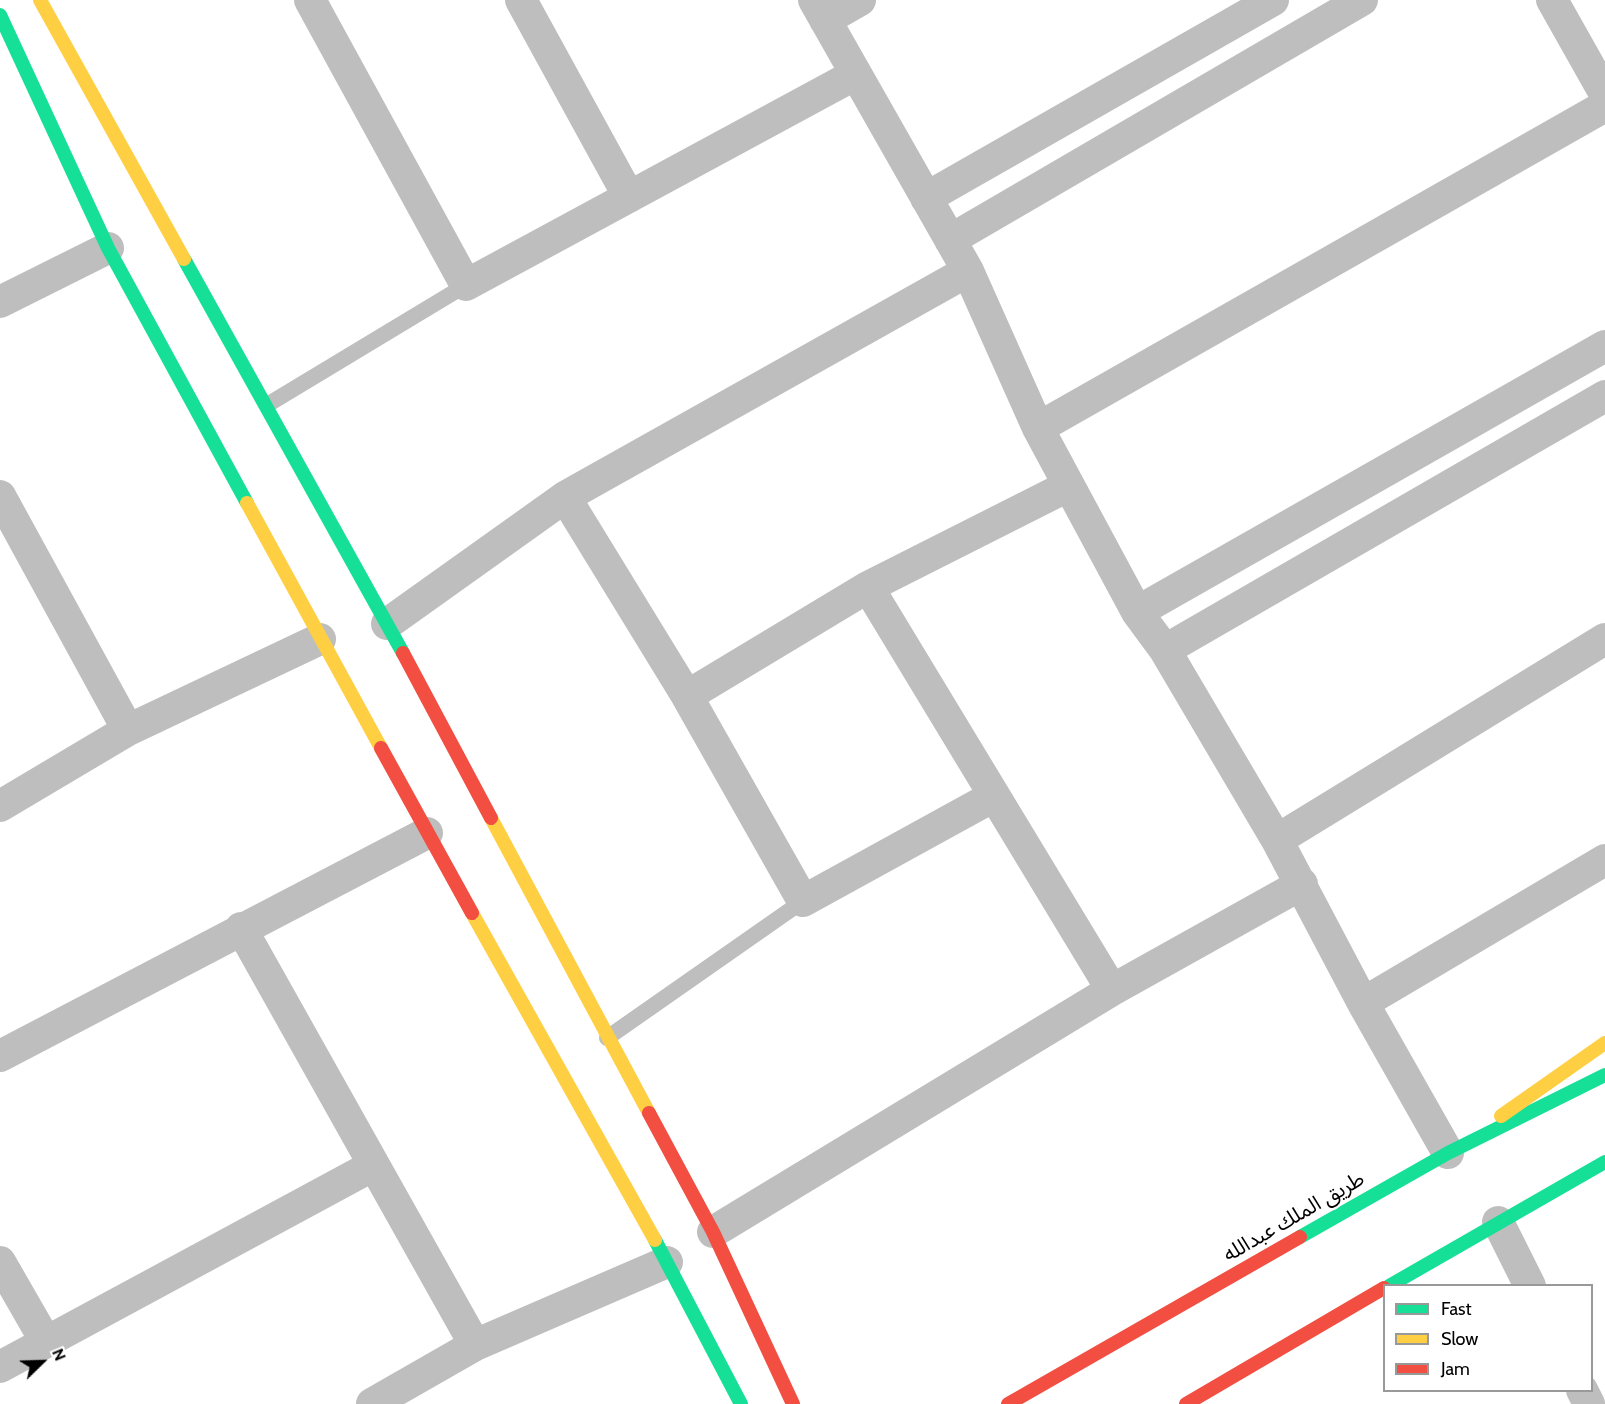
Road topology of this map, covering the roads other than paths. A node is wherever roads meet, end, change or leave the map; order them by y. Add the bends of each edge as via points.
1 (40, 0) edge
2 (310, 0) edge
3 (521, 0) edge
4 (860, 0) edge
5 (1273, 0) edge
6 (1362, 0) edge
7 (1552, 0) edge
8 (819, 10) edge
9 (0, 15) edge
10 (856, 74) junction
11 (1605, 94) edge
12 (1605, 106) edge
13 (629, 197) junction
14 (926, 198) junction
15 (950, 240) junction
16 (108, 248) junction
17 (968, 271) junction
18 (465, 285) junction
19 (0, 302) edge
20 (1605, 346) edge
21 (1605, 396) edge
22 (267, 405) junction
23 (1038, 428) junction
24 (1068, 486) junction
25 (0, 496) edge
26 (565, 497) junction
27 (8, 527) edge
28 (868, 587) junction
29 (1137, 612) junction
30 (387, 624) junction
31 (320, 639) junction
32 (1605, 639) edge
33 (1165, 650) junction
34 (687, 696) junction
35 (128, 730) junction
36 (994, 796) junction
37 (0, 806) edge
38 (427, 833) junction
39 (1278, 840) junction
40 (1605, 860) edge
41 (1302, 884) junction
42 (803, 902) junction
43 (241, 928) junction
44 (1112, 990) junction
45 (1364, 1003) junction
46 (607, 1038) junction
47 (1605, 1043) edge
48 (0, 1056) edge
49 (1605, 1076) edge
50 (1448, 1153) junction
51 (1605, 1162) edge
52 (374, 1165) junction
53 (1594, 1186) dead end
54 (1498, 1222) junction
55 (713, 1232) junction
56 (0, 1262) edge
57 (667, 1262) junction
58 (1392, 1284) edge
59 (1529, 1284) edge
60 (1383, 1289) edge
61 (46, 1342) junction
62 (475, 1345) junction
63 (0, 1367) edge
64 (372, 1404) edge
65 (741, 1404) edge
66 (793, 1404) edge
67 (1008, 1404) edge
68 (1186, 1404) edge

1 - 22 street
2 - 18 street
3 - 13 street
4 - 8 street
5 - 14 street
6 - 15 street
7 - 11 street
8 - 10 street
9 - 16 street
10 - 13 street
10 - 14 street
12 - 23 street
13 - 18 street
14 - 15 street
15 - 17 street
16 - 19 street
16 - 31 street
17 - 23 street
17 - 26 street
18 - 22 lane
20 - 29 street
21 - 33 street
22 - 30 street
23 - 24 street
24 - 28 street
24 - 29 street
25 - 27 street
26 - 30 street
26 - 34 street
27 - 35 street
28 - 34 street
28 - 36 street
29 - 33 street
30 - 46 street
31 - 35 street
31 - 38 street
32 - 39 street
33 - 39 street
34 - 42 street
35 - 37 street
36 - 42 street
36 - 44 street
38 - 43 street
38 - 57 street
39 - 41 street
40 - 45 street
41 - 44 street
41 - 45 street
42 - 46 lane
43 - 48 street
43 - 52 street
44 - 55 street
45 - 50 street
46 - 55 street
47 - 50 street
49 - 50 street, طريق الملك عبدالله
50 - 67 street, طريق الملك عبدالله
51 - 54 street
52 - 61 street
52 - 62 street
53 - 54 street
54 - 58 street
54 - 59 street
55 - 66 street
56 - 61 street
57 - 62 street
57 - 65 street
60 - 68 street
61 - 63 street
62 - 64 street

